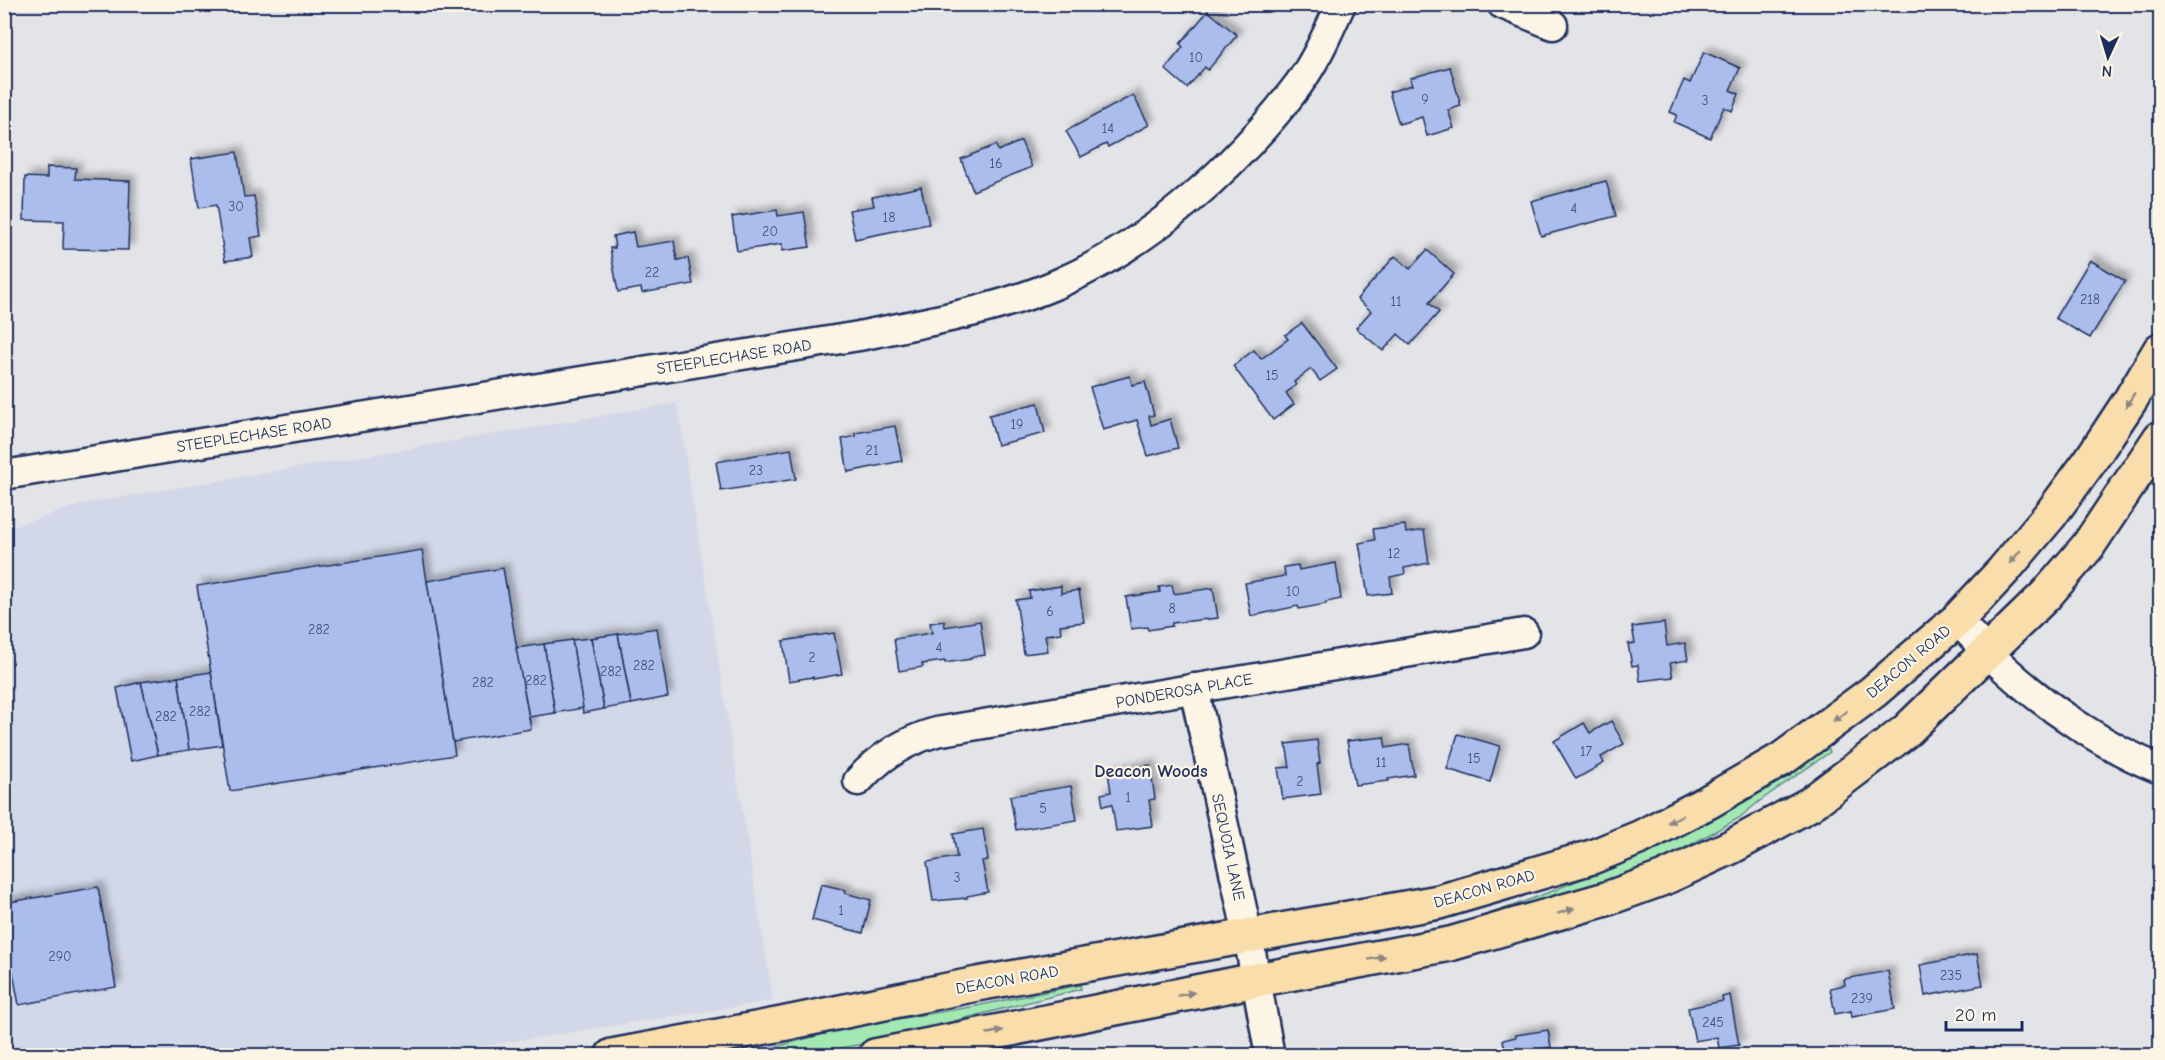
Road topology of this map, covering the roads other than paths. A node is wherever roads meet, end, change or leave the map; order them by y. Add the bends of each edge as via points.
1 (1341, 4) edge
2 (1502, 4) edge
3 (1553, 25) dead end
4 (2160, 350) edge
5 (2160, 438) edge
6 (4, 475) edge
7 (1957, 620) junction
8 (1524, 633) dead end
9 (1988, 651) junction
10 (1194, 688) junction
11 (2160, 769) edge
12 (858, 781) dead end
13 (1248, 936) junction
14 (1257, 980) junction
15 (612, 1056) edge
16 (875, 1056) edge
17 (1270, 1056) edge

1 - 6 street, STEEPLECHASE ROAD via 1299,84 1251,140 1198,191 1153,229 1107,259 1034,292 951,317 859,336
2 - 3 street
4 -> 7 main road, DEACON ROAD via 2051,514
5 - 9 main road via 2088,546 2046,595
7 - 9 street
7 -> 13 main road, DEACON ROAD via 1873,692 1782,759 1641,837 1592,857 1439,902
8 - 10 street, PONDEROSA PLACE
9 - 11 street via 2004,669 2067,718
14 -> 9 main road via 1450,944 1606,899 1683,869 1810,804 1906,731
10 - 12 street, PONDEROSA PLACE via 936,732 888,753
10 - 13 street, SEQUOIA LANE
13 - 14 street, SEQUOIA LANE
13 - 15 main road, DEACON ROAD via 977,984
16 -> 14 main road
14 - 17 street, SEQUOIA LANE

